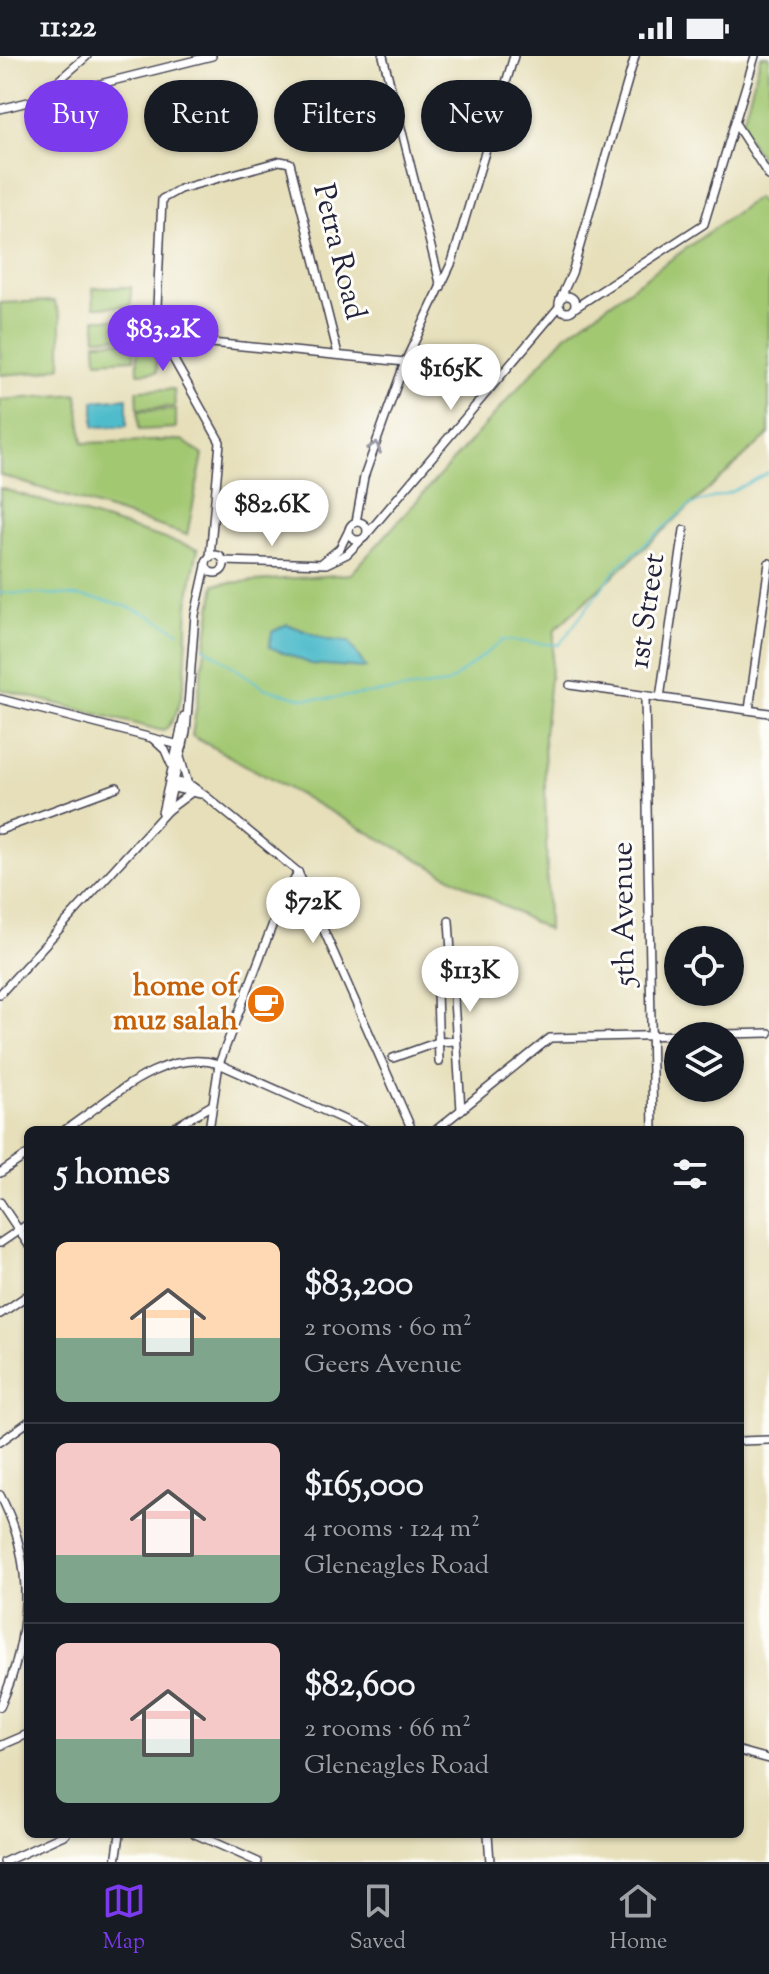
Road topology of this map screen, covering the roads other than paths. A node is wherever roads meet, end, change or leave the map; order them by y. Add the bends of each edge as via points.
1 (87, 56) edge
2 (212, 56) edge
3 (383, 56) edge
4 (514, 56) edge
5 (635, 56) edge
6 (755, 56) edge
7 (59, 80) edge
8 (116, 80) edge
9 (24, 103) edge
10 (0, 109) edge
11 (735, 123) junction
12 (769, 176) edge
13 (441, 287) junction
14 (567, 304) junction
15 (160, 338) junction
16 (338, 354) junction
17 (405, 362) junction
18 (380, 519) junction
19 (359, 523) junction
20 (349, 530) junction
21 (684, 530) dead end
22 (364, 537) junction
23 (210, 557) junction
24 (224, 561) junction
25 (769, 563) edge
26 (322, 564) junction
27 (206, 566) junction
28 (218, 573) junction
29 (202, 585) junction
30 (570, 685) dead end
31 (645, 697) junction
32 (660, 698) junction
33 (0, 699) edge
34 (749, 710) junction
35 (769, 713) edge
36 (151, 738) junction
37 (180, 745) junction
38 (180, 758) junction
39 (172, 765) junction
40 (171, 784) junction
41 (117, 787) dead end
42 (190, 789) junction
43 (167, 811) junction
44 (161, 819) junction
45 (0, 830) edge
46 (298, 872) junction
47 (449, 921) dead end
48 (437, 990) dead end
49 (0, 994) edge
50 (769, 1033) edge
51 (652, 1035) junction
52 (456, 1041) junction
53 (438, 1042) junction
54 (393, 1058) dead end
55 (439, 1062) dead end
56 (219, 1064) junction
57 (212, 1105) junction
58 (401, 1110) junction
59 (461, 1110) junction
60 (71, 1126) edge
61 (177, 1126) edge
62 (209, 1126) edge
63 (358, 1126) edge
64 (405, 1126) edge
65 (410, 1126) edge
66 (441, 1126) edge
67 (653, 1126) edge
68 (24, 1157) edge
69 (0, 1173) edge
70 (0, 1202) edge
71 (24, 1227) edge
72 (19, 1230) junction
73 (24, 1238) edge
74 (0, 1243) edge
75 (24, 1298) edge
76 (0, 1314) edge
77 (24, 1425) edge
78 (769, 1440) edge
79 (744, 1441) edge
80 (0, 1442) edge
81 (0, 1495) edge
82 (24, 1559) edge
83 (24, 1630) edge
84 (0, 1707) edge
85 (24, 1736) edge
86 (0, 1746) edge
87 (744, 1752) edge
88 (769, 1759) edge
89 (57, 1838) edge
90 (119, 1838) edge
91 (204, 1838) edge
92 (488, 1838) edge
93 (4, 1862) edge
94 (116, 1862) edge
95 (258, 1862) edge
96 (490, 1862) edge

1 - 7 street
2 - 8 street
3 - 13 street
4 - 13 street
5 - 14 street
6 - 11 street
9 - 10 street
11 - 12 street
11 - 14 street via 713,202 698,230
13 - 17 street
14 - 18 street
15 - 16 street
15 - 16 street, Petra Road via 154,317 159,209 166,195 280,161 288,162
15 - 23 street via 220,442
16 - 17 street
19 -> 17 street via 364,477
18 - 19 street
18 - 22 street
19 - 20 street
19 - 22 street
20 - 22 street via 352,538
20 - 26 street
21 - 32 street, 1st Street
22 - 26 street via 338,560
23 - 24 street via 218,555
23 - 27 street
24 - 26 street
24 - 28 street
25 - 34 street
27 - 28 street
27 - 29 street
28 - 29 street
29 - 37 street
30 - 31 street
31 - 32 street
31 - 51 street, 5th Avenue
32 - 34 street
33 - 36 street
34 - 35 street
36 - 37 street
36 - 39 street
37 - 38 street
37 - 39 street
38 - 40 street
38 - 42 street
39 - 40 street
40 - 42 street
40 - 43 street
40 - 44 street
41 - 45 street
42 - 43 street
42 - 46 street
43 - 44 street
44 - 49 street
46 - 56 street
46 - 58 street
47 - 52 street
48 - 53 street
50 - 51 street
51 - 59 street via 550,1038
51 - 67 street, 5th Avenue
52 - 53 street
52 - 59 street
53 - 54 street
53 - 55 street
56 - 57 street
56 - 60 street via 196,1059 170,1063
56 - 63 street
57 - 61 street
57 - 62 street
58 - 64 street
58 - 65 street
59 - 66 street
68 - 69 street
70 - 72 street
71 - 72 street
72 - 73 street
72 - 74 street
75 - 76 street
77 - 80 street
78 - 79 street
81 - 82 street
83 - 84 street
85 - 86 street
87 - 88 street
89 - 93 street
90 - 94 street
91 - 95 street
92 - 96 street

